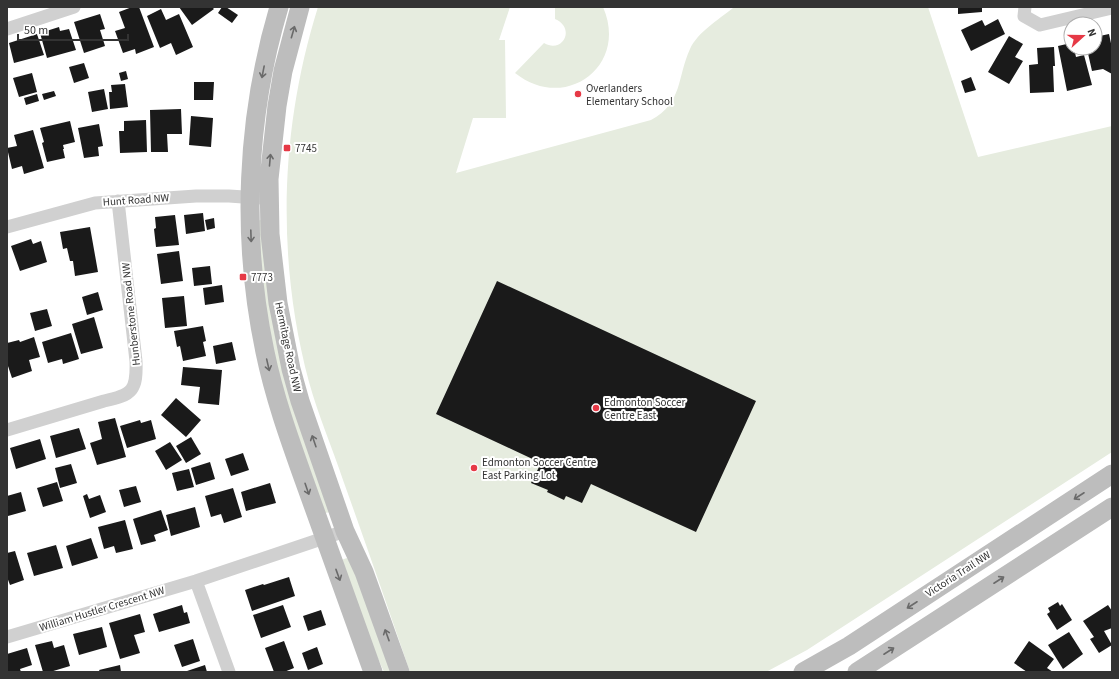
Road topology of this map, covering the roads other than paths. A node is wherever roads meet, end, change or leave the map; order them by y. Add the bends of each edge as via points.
1 (74, 7) edge
2 (279, 7) edge
3 (300, 7) edge
4 (1025, 7) edge
5 (1112, 8) edge
6 (7, 28) edge
7 (260, 198) junction
8 (118, 201) junction
9 (7, 227) edge
10 (7, 430) edge
11 (1112, 474) edge
12 (1112, 507) edge
13 (345, 531) junction
14 (324, 538) junction
15 (196, 581) junction
16 (7, 637) edge
17 (848, 646) junction
18 (859, 671) edge
19 (230, 672) edge
20 (373, 672) edge
21 (400, 672) edge
22 (803, 672) edge

1 - 6 street
2 -> 7 street, Hermitage Road NW via 269,40 256,111 251,161
7 -> 3 street, Hermitage Road NW via 269,171 283,71
4 - 5 street via 1024,16 1040,25
7 - 8 street, Hunt Road NW via 196,196
13 -> 7 street, Hermitage Road NW via 291,369
7 -> 14 street, Hermitage Road NW via 252,260 258,317 283,420
8 - 9 street, Hunt Road NW via 95,203
8 - 10 street, Hunberstone Road NW via 136,361 137,378 132,390 119,398
11 -> 17 street, Victoria Trail NW
18 -> 12 street
13 - 14 street, William Hustler Crescent NW
21 -> 13 street, Hermitage Road NW via 364,572
14 - 15 street, William Hustler Crescent NW
14 -> 20 street, Hermitage Road NW
15 - 16 street, William Hustler Crescent NW
15 - 19 street
17 - 18 street
17 - 22 street, Victoria Trail NW

